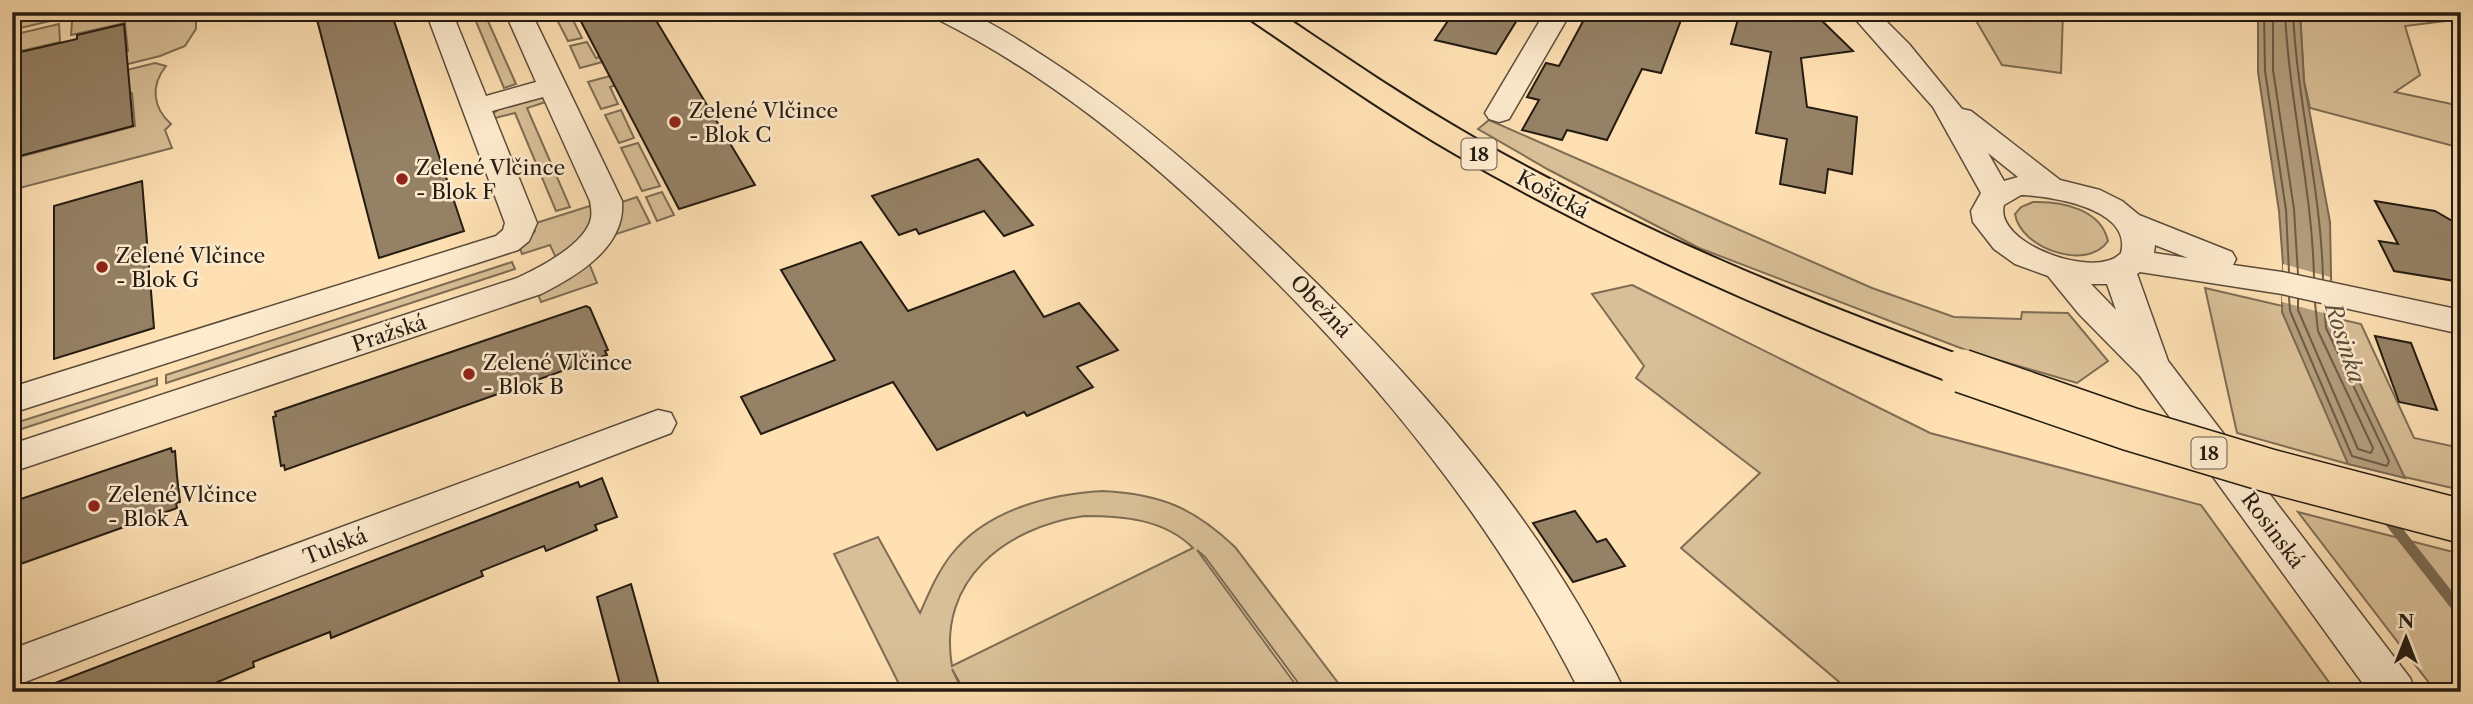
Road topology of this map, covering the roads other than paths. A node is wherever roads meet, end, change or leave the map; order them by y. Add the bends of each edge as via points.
1 (439, 12) edge
2 (518, 12) edge
3 (944, 12) edge
4 (1258, 12) edge
5 (1558, 12) edge
6 (1862, 12) edge
7 (552, 86) junction
8 (1945, 104) junction
9 (476, 107) junction
10 (1499, 113) dead end
11 (2049, 186) junction
12 (1997, 194) junction
13 (2128, 222) junction
14 (2127, 266) junction
15 (2060, 270) junction
16 (2282, 283) junction
17 (2461, 322) edge
18 (2153, 368) junction
19 (12, 400) edge
20 (658, 424) dead end
21 (12, 458) edge
22 (2461, 521) edge
23 (12, 668) edge
24 (1603, 692) edge
25 (2394, 692) edge

1 - 9 street
2 - 7 street, Pražská
3 - 24 street, Obežná via 1033,61 1140,137 1336,321 1438,435 1531,561
4 - 22 main road, Košická / 18, bridge via 1468,148 1561,199 1815,315 2130,429
5 - 10 street
6 - 8 street
7 - 9 street
7 - 21 street, Pražská via 606,201 607,219 593,241 555,274
8 - 11 street
8 - 12 street
9 - 19 street via 521,223 507,243
11 - 12 street via 2019,186
11 - 13 street via 2094,199
12 - 15 street via 1988,204 1987,218 1995,233 2033,260
13 - 14 street, Rosinská via 2141,249
13 - 16 street
14 - 15 street via 2092,274
14 - 16 street
14 - 18 street, Rosinská
15 - 18 street, Rosinská
16 - 17 street
18 - 25 street, Rosinská
20 - 23 street, Tulská

